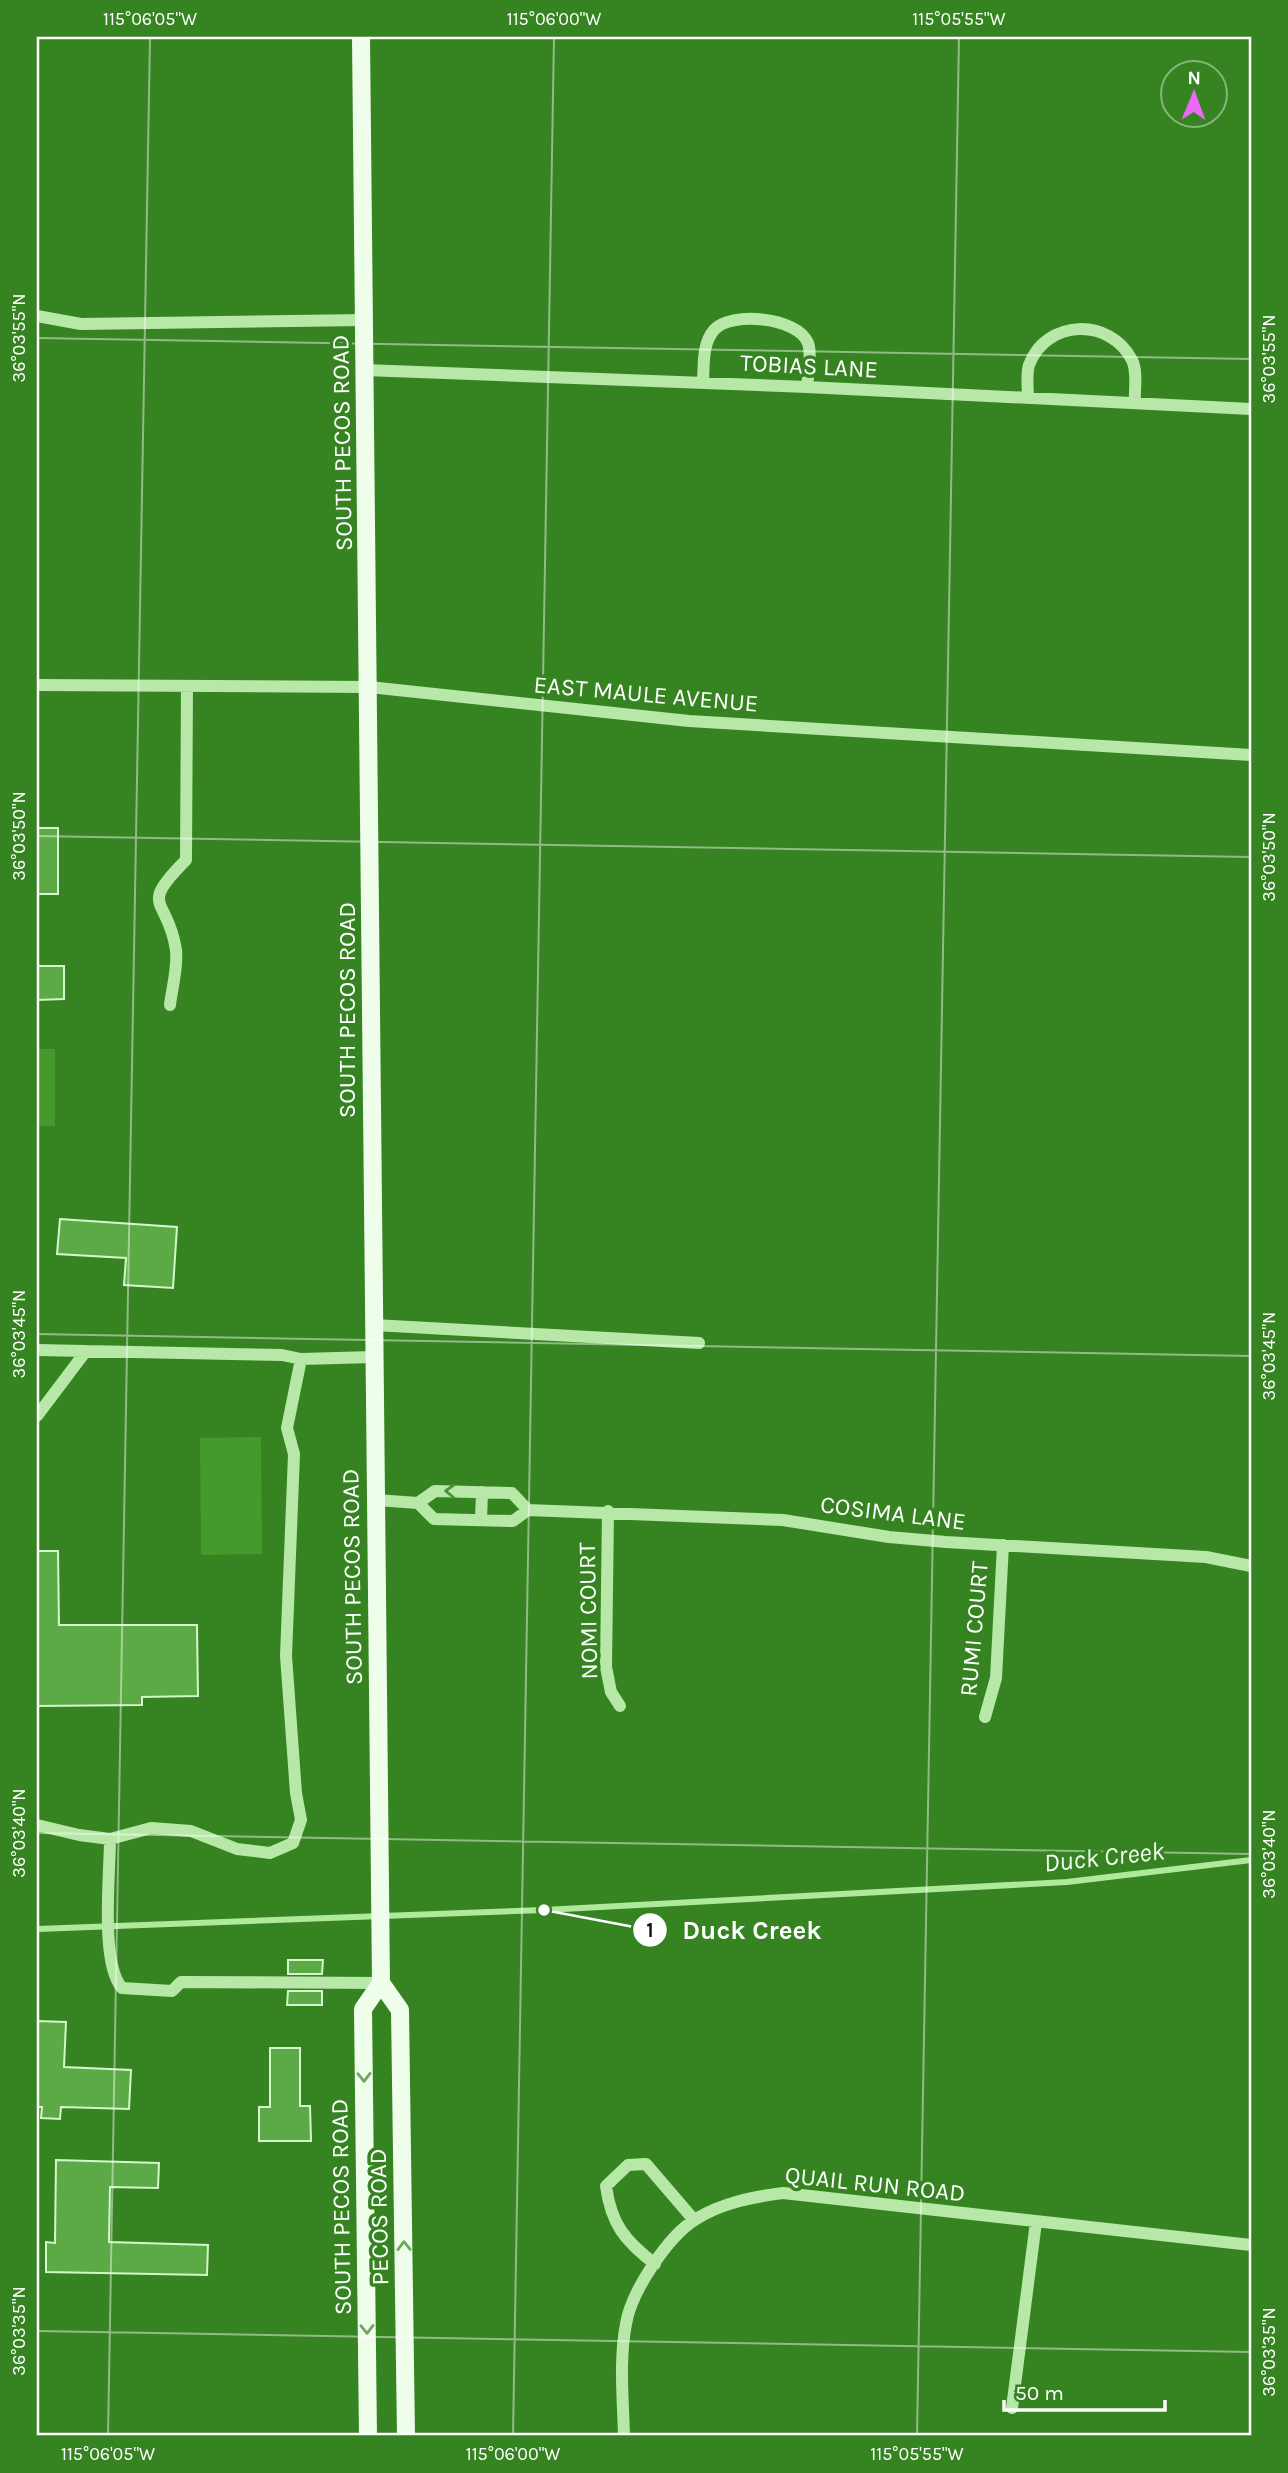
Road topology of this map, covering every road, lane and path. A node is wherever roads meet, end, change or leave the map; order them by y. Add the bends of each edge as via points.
1 (361, 37) edge
2 (37, 316) edge
3 (365, 320) junction
4 (365, 370) junction
5 (704, 383) junction
6 (807, 387) junction
7 (1028, 398) junction
8 (1135, 403) junction
9 (1251, 410) edge
10 (37, 685) edge
11 (187, 686) junction
12 (369, 687) junction
13 (1251, 755) edge
14 (170, 1005) dead end
15 (374, 1325) junction
16 (699, 1343) dead end
17 (37, 1350) edge
18 (86, 1352) junction
19 (374, 1357) junction
20 (301, 1359) junction
21 (37, 1416) edge
22 (482, 1492) junction
23 (376, 1500) junction
24 (418, 1503) junction
25 (528, 1510) junction
26 (608, 1511) junction
27 (481, 1520) junction
28 (1003, 1545) junction
29 (1251, 1566) edge
30 (620, 1706) dead end
31 (985, 1717) dead end
32 (37, 1825) edge
33 (110, 1839) junction
34 (381, 1983) junction
35 (694, 2220) junction
36 (1035, 2222) junction
37 (1251, 2245) edge
38 (655, 2264) junction
39 (1012, 2407) dead end
40 (368, 2436) edge
41 (406, 2436) edge
42 (624, 2436) edge

1 - 3 main road, SOUTH PECOS ROAD
2 - 3 street via 81,324
3 - 4 main road, SOUTH PECOS ROAD
4 - 5 street, TOBIAS LANE
4 - 12 main road, SOUTH PECOS ROAD
5 - 6 street, TOBIAS LANE
5 - 6 street via 706,345 715,328 731,319 778,321 799,331 808,343
6 - 7 street, TOBIAS LANE
7 - 8 street, TOBIAS LANE
7 - 8 street via 1029,366 1041,346 1056,332 1096,330 1123,347 1133,362
8 - 9 street, TOBIAS LANE
10 - 11 street, EAST MAULE AVENUE
11 - 12 street, EAST MAULE AVENUE
11 - 14 street via 186,860 161,885 157,898 176,953
12 - 13 street, EAST MAULE AVENUE via 689,722
12 - 15 main road, SOUTH PECOS ROAD
15 - 16 street
15 - 19 main road, SOUTH PECOS ROAD
17 - 18 street
18 - 20 street
18 - 21 street
19 - 20 street
19 - 23 main road, SOUTH PECOS ROAD
20 - 33 street via 287,1428 294,1454 286,1656 301,1820 293,1843 270,1853 237,1849 191,1831 150,1828
22 -> 24 street, COSIMA LANE via 435,1491
22 - 25 street, COSIMA LANE via 512,1493
22 - 27 street
23 - 24 street, COSIMA LANE
23 - 34 main road, SOUTH PECOS ROAD
24 - 27 street, COSIMA LANE via 434,1519
25 - 26 street, COSIMA LANE
25 - 27 street, COSIMA LANE via 513,1521
26 - 28 street, COSIMA LANE via 783,1520 889,1537
26 - 30 street, NOMI COURT via 606,1667 611,1692
28 - 29 street, COSIMA LANE via 1206,1557
28 - 31 street, RUMI COURT via 996,1678
32 - 33 street
33 - 34 street via 110,1949 116,1981 122,1988 172,1991 181,1982
34 -> 40 main road, SOUTH PECOS ROAD via 363,2009
41 -> 34 main road, PECOS ROAD via 400,2010
35 - 36 street, QUAIL RUN ROAD via 728,2204 783,2193
35 - 38 street, QUAIL RUN ROAD
35 - 38 street via 646,2164 628,2165 606,2186 609,2213 634,2248
36 - 37 street, QUAIL RUN ROAD
36 - 39 street
38 - 42 street, QUAIL RUN ROAD via 632,2297 626,2323 622,2350

